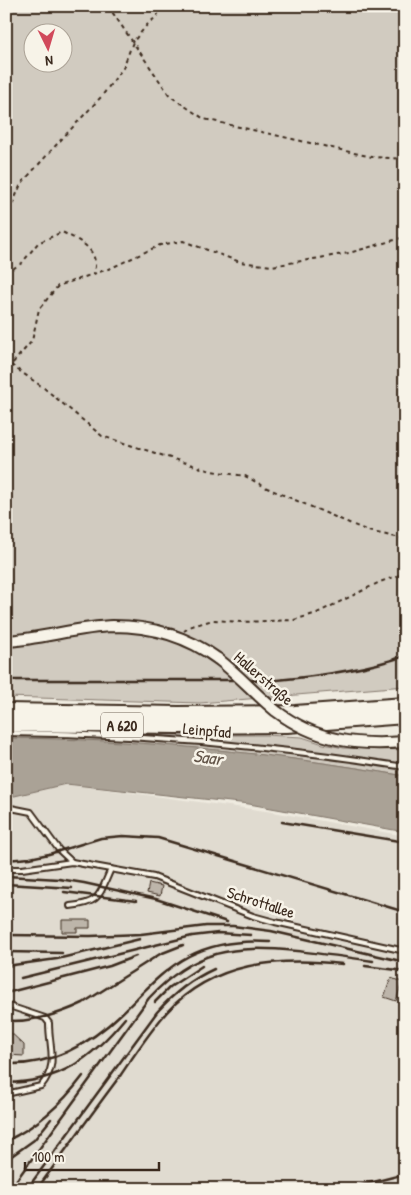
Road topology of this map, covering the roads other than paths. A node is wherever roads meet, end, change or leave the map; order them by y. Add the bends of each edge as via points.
1 (6, 641) edge
2 (405, 697) edge
3 (405, 705) edge
4 (6, 711) edge
5 (325, 711) junction
6 (405, 716) edge
7 (237, 719) junction
8 (6, 724) edge
9 (318, 724) junction
10 (405, 725) edge
11 (6, 733) edge
12 (405, 742) edge
13 (405, 767) edge
14 (6, 807) edge
15 (72, 862) junction
16 (6, 869) edge
17 (111, 869) junction
18 (70, 906) dead end
19 (405, 952) edge
20 (6, 1005) edge
21 (6, 1094) edge

1 - 12 street, Hallerstraße, bridge via 112,626 142,628 175,636 218,659 275,710 312,732 356,743
2 - 5 highway, A 620
3 - 5 highway, A 620
4 - 7 highway, A 620 via 178,714
5 - 7 highway, A 620
6 - 9 highway, A 620
7 - 8 highway, A 620 via 177,726
7 - 9 highway, A 620
9 - 10 highway
11 - 13 lane, Leinpfad via 148,738 287,750
14 - 15 lane via 31,812
15 - 16 lane, Schrottallee
15 - 17 lane, Schrottallee
17 - 18 lane via 99,896 88,904
17 - 19 lane, Schrottallee via 154,877 253,916
20 - 21 lane via 44,1018 49,1023 52,1057 50,1072 41,1086

